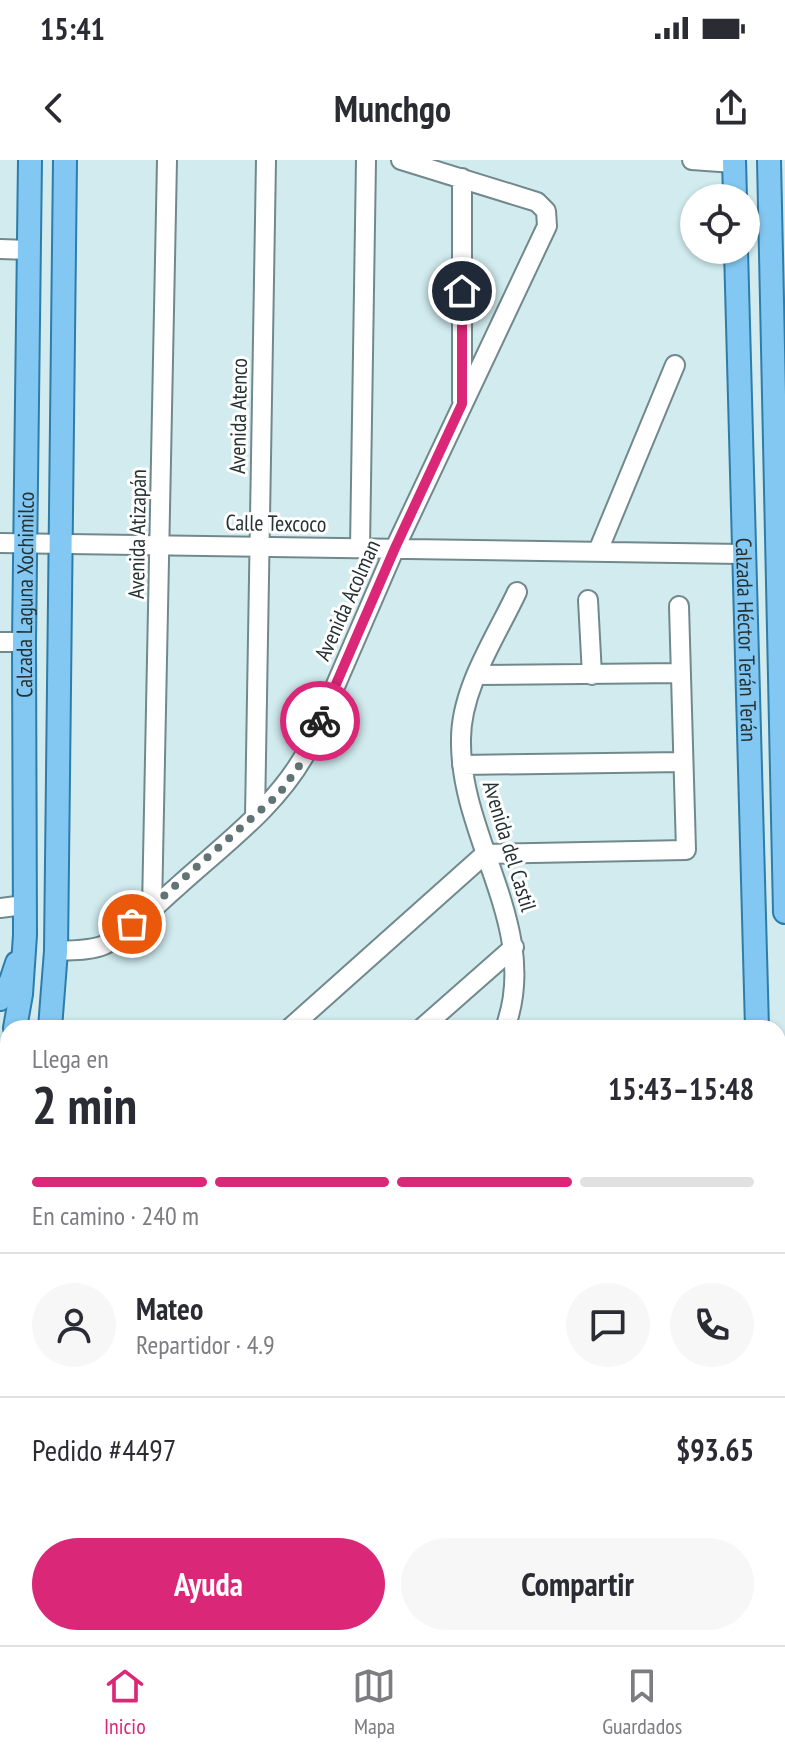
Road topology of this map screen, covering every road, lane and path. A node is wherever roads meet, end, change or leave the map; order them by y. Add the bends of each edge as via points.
1 (30, 160) edge
2 (56, 160) edge
3 (65, 160) edge
4 (167, 160) edge
5 (266, 160) edge
6 (366, 160) edge
7 (401, 160) edge
8 (692, 160) edge
9 (769, 160) edge
10 (734, 162) edge
11 (462, 178) junction
12 (735, 184) edge
13 (64, 221) junction
14 (0, 249) edge
15 (29, 250) junction
16 (736, 264) edge
17 (779, 326) edge
18 (675, 365) dead end
19 (462, 404) junction
20 (741, 463) junction
21 (0, 543) edge
22 (26, 544) junction
23 (61, 544) junction
24 (161, 545) junction
25 (260, 547) junction
26 (360, 548) junction
27 (395, 548) junction
28 (598, 551) junction
29 (742, 554) junction
30 (517, 592) dead end
31 (588, 600) dead end
32 (679, 606) dead end
33 (779, 607) junction
34 (0, 642) edge
35 (24, 642) junction
36 (681, 673) junction
37 (477, 675) junction
38 (592, 675) junction
39 (748, 719) junction
40 (683, 762) junction
41 (462, 765) junction
42 (784, 798) edge
43 (255, 817) junction
44 (784, 853) edge
45 (485, 854) junction
46 (784, 887) edge
47 (24, 905) junction
48 (0, 908) edge
49 (152, 909) junction
50 (785, 912) edge
51 (25, 935) junction
52 (514, 947) junction
53 (56, 951) junction
54 (0, 999) edge
55 (16, 1020) edge
56 (53, 1020) edge
57 (299, 1020) edge
58 (431, 1020) edge
59 (507, 1020) edge
60 (757, 1020) edge

1 - 15 main road, Calzada Laguna Xochimilco
2 - 13 main road via 57,200
3 - 13 main road, Calzada Laguna Xochimilco
4 - 24 street, Avenida Atizapán
5 - 25 street, Avenida Atenco
6 - 26 street
7 - 11 street
8 - 10 street
9 - 17 main road, Calzada Héctor Terán Terán
10 - 12 main road
11 - 19 street
11 - 19 street, Avenida Acolman via 537,202 546,211 547,226
13 - 23 main road, Calzada Laguna Xochimilco
14 - 15 street
15 - 22 main road, Calzada Laguna Xochimilco
16 - 20 main road, Calzada Héctor Terán Terán
17 - 33 main road, Calzada Héctor Terán Terán
18 - 28 street
19 - 27 street, Avenida Acolman
20 - 29 main road, Calzada Héctor Terán Terán
20 - 33 main road via 762,474 764,559
21 - 22 street, Calle Texcoco
22 - 23 street, Calle Texcoco
22 - 35 main road, Calzada Laguna Xochimilco
23 - 24 street, Calle Texcoco
23 - 53 main road, Calzada Laguna Xochimilco
24 - 25 street, Calle Texcoco
24 - 49 street, Avenida Atizapán
25 - 26 street, Calle Texcoco
25 - 43 street, Avenida Atenco
26 - 27 street, Calle Texcoco
27 - 28 street, Calle Texcoco
27 - 43 street, Avenida Acolman via 308,749 291,780
28 - 29 street, Calle Texcoco
29 - 39 main road, Calzada Héctor Terán Terán
30 - 37 street, Avenida del Castil
31 - 38 street
32 - 36 street
33 - 42 main road, Calzada Héctor Terán Terán
34 - 35 street
35 - 47 main road, Calzada Laguna Xochimilco
36 - 38 street
36 - 40 street
37 - 38 street
37 - 41 street, Avenida del Castil via 463,715
39 - 46 main road via 763,787 766,874
39 - 60 main road, Calzada Héctor Terán Terán
40 - 41 street
40 - 45 street via 686,850
41 - 45 street, Avenida del Castil
42 - 44 main road, Calzada Héctor Terán Terán
43 - 49 street, Avenida Acolman
44 - 46 main road, Calzada Héctor Terán Terán
45 - 52 street, Avenida del Castil
45 - 57 street
46 - 50 main road, Calzada Héctor Terán Terán
47 - 48 street
47 - 51 main road, Calzada Laguna Xochimilco
49 - 53 street, Avenida Acolman via 103,945
51 - 54 main road
51 - 55 main road, Calzada Laguna Xochimilco
52 - 58 street
52 - 59 street, Avenida del Castil via 514,996
53 - 56 main road, Calzada Laguna Xochimilco

